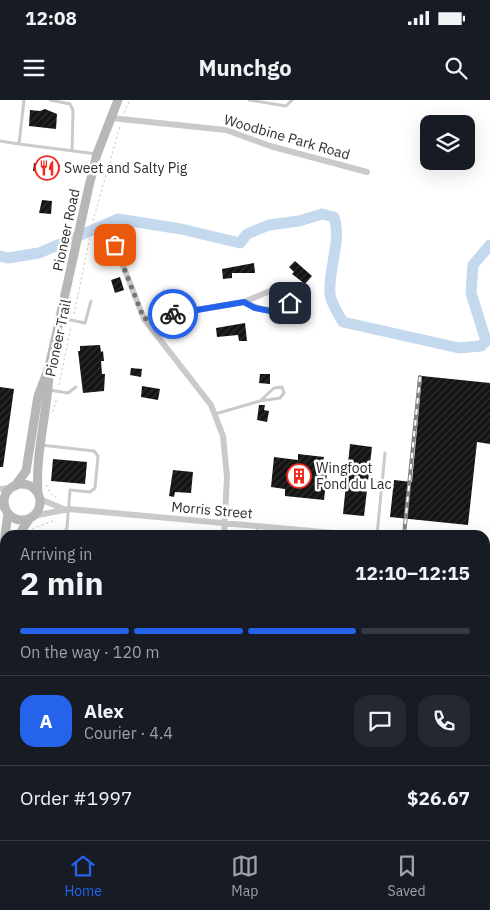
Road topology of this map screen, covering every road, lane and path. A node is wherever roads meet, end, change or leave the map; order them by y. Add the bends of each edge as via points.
1 (24, 100) edge
2 (50, 100) edge
3 (118, 100) edge
4 (130, 100) edge
5 (249, 100) edge
6 (292, 100) edge
7 (111, 118) junction
8 (122, 119) junction
9 (0, 141) edge
10 (19, 144) junction
11 (72, 151) junction
12 (97, 154) junction
13 (366, 172) dead end
14 (115, 245) dead end
15 (91, 301) dead end
16 (244, 302) junction
17 (61, 318) junction
18 (144, 319) junction
19 (72, 320) junction
20 (76, 387) dead end
21 (49, 390) junction
22 (260, 401) junction
23 (214, 414) junction
24 (52, 420) dead end
25 (40, 445) junction
26 (385, 453) dead end
27 (45, 480) dead end
28 (13, 487) junction
29 (0, 488) edge
30 (39, 497) junction
31 (54, 504) junction
32 (5, 510) edge
33 (68, 510) junction
34 (53, 514) junction
35 (31, 517) junction
36 (224, 523) junction
37 (258, 526) junction
38 (5, 530) edge
39 (22, 530) edge
40 (32, 530) dead end
41 (66, 530) edge
42 (224, 530) edge
43 (258, 530) edge
44 (302, 530) edge
45 (377, 530) edge

1 - 10 lane
2 - 11 lane via 70,104 73,110
3 - 7 main road, Pioneer Road
4 - 8 path, Pioneer Trail
5 - 6 lane via 286,106
7 - 8 street, Woodbine Park Road
7 - 12 main road, Pioneer Road
8 - 13 street, Woodbine Park Road via 228,130 270,146
8 - 19 path, Pioneer Trail via 94,217
9 - 10 lane
10 - 11 lane
11 - 12 lane
12 - 17 main road, Pioneer Road
14 - 18 street
15 - 19 lane via 85,323
16 - 16 street via 270,311 282,309 290,303 290,293 279,287
16 - 18 street
17 - 19 lane
17 - 21 main road, Pioneer Road via 49,367
18 - 23 street via 211,404
19 - 21 path, Pioneer Trail
20 - 21 lane via 68,393
21 - 24 path, Pioneer Trail
21 - 25 main road, Pioneer Road
21 - 28 main road, Pioneer Road via 32,425 26,471
22 - 22 lane via 274,388 282,387 284,393 280,398
22 - 23 lane
23 - 36 street via 223,436 227,477
25 - 30 main road, Pioneer Road via 37,462
25 - 33 lane via 94,451 98,456 95,488 90,492 70,490
26 - 45 lane
27 - 31 path via 47,490 56,497
28 - 29 street
28 - 30 main road via 31,486
28 - 32 main road via 4,501
30 - 31 street, Morris Street
30 - 35 main road via 39,507
31 - 33 street, Morris Street
32 - 35 main road via 17,519
32 - 38 main road
33 - 34 street, Morris Street
33 - 36 street, Morris Street
33 - 41 lane
34 - 35 street, Morris Street
34 - 40 path via 53,521
35 - 39 main road
36 - 37 street, Morris Street
36 - 42 street
37 - 43 lane
37 - 44 street, Morris Street

